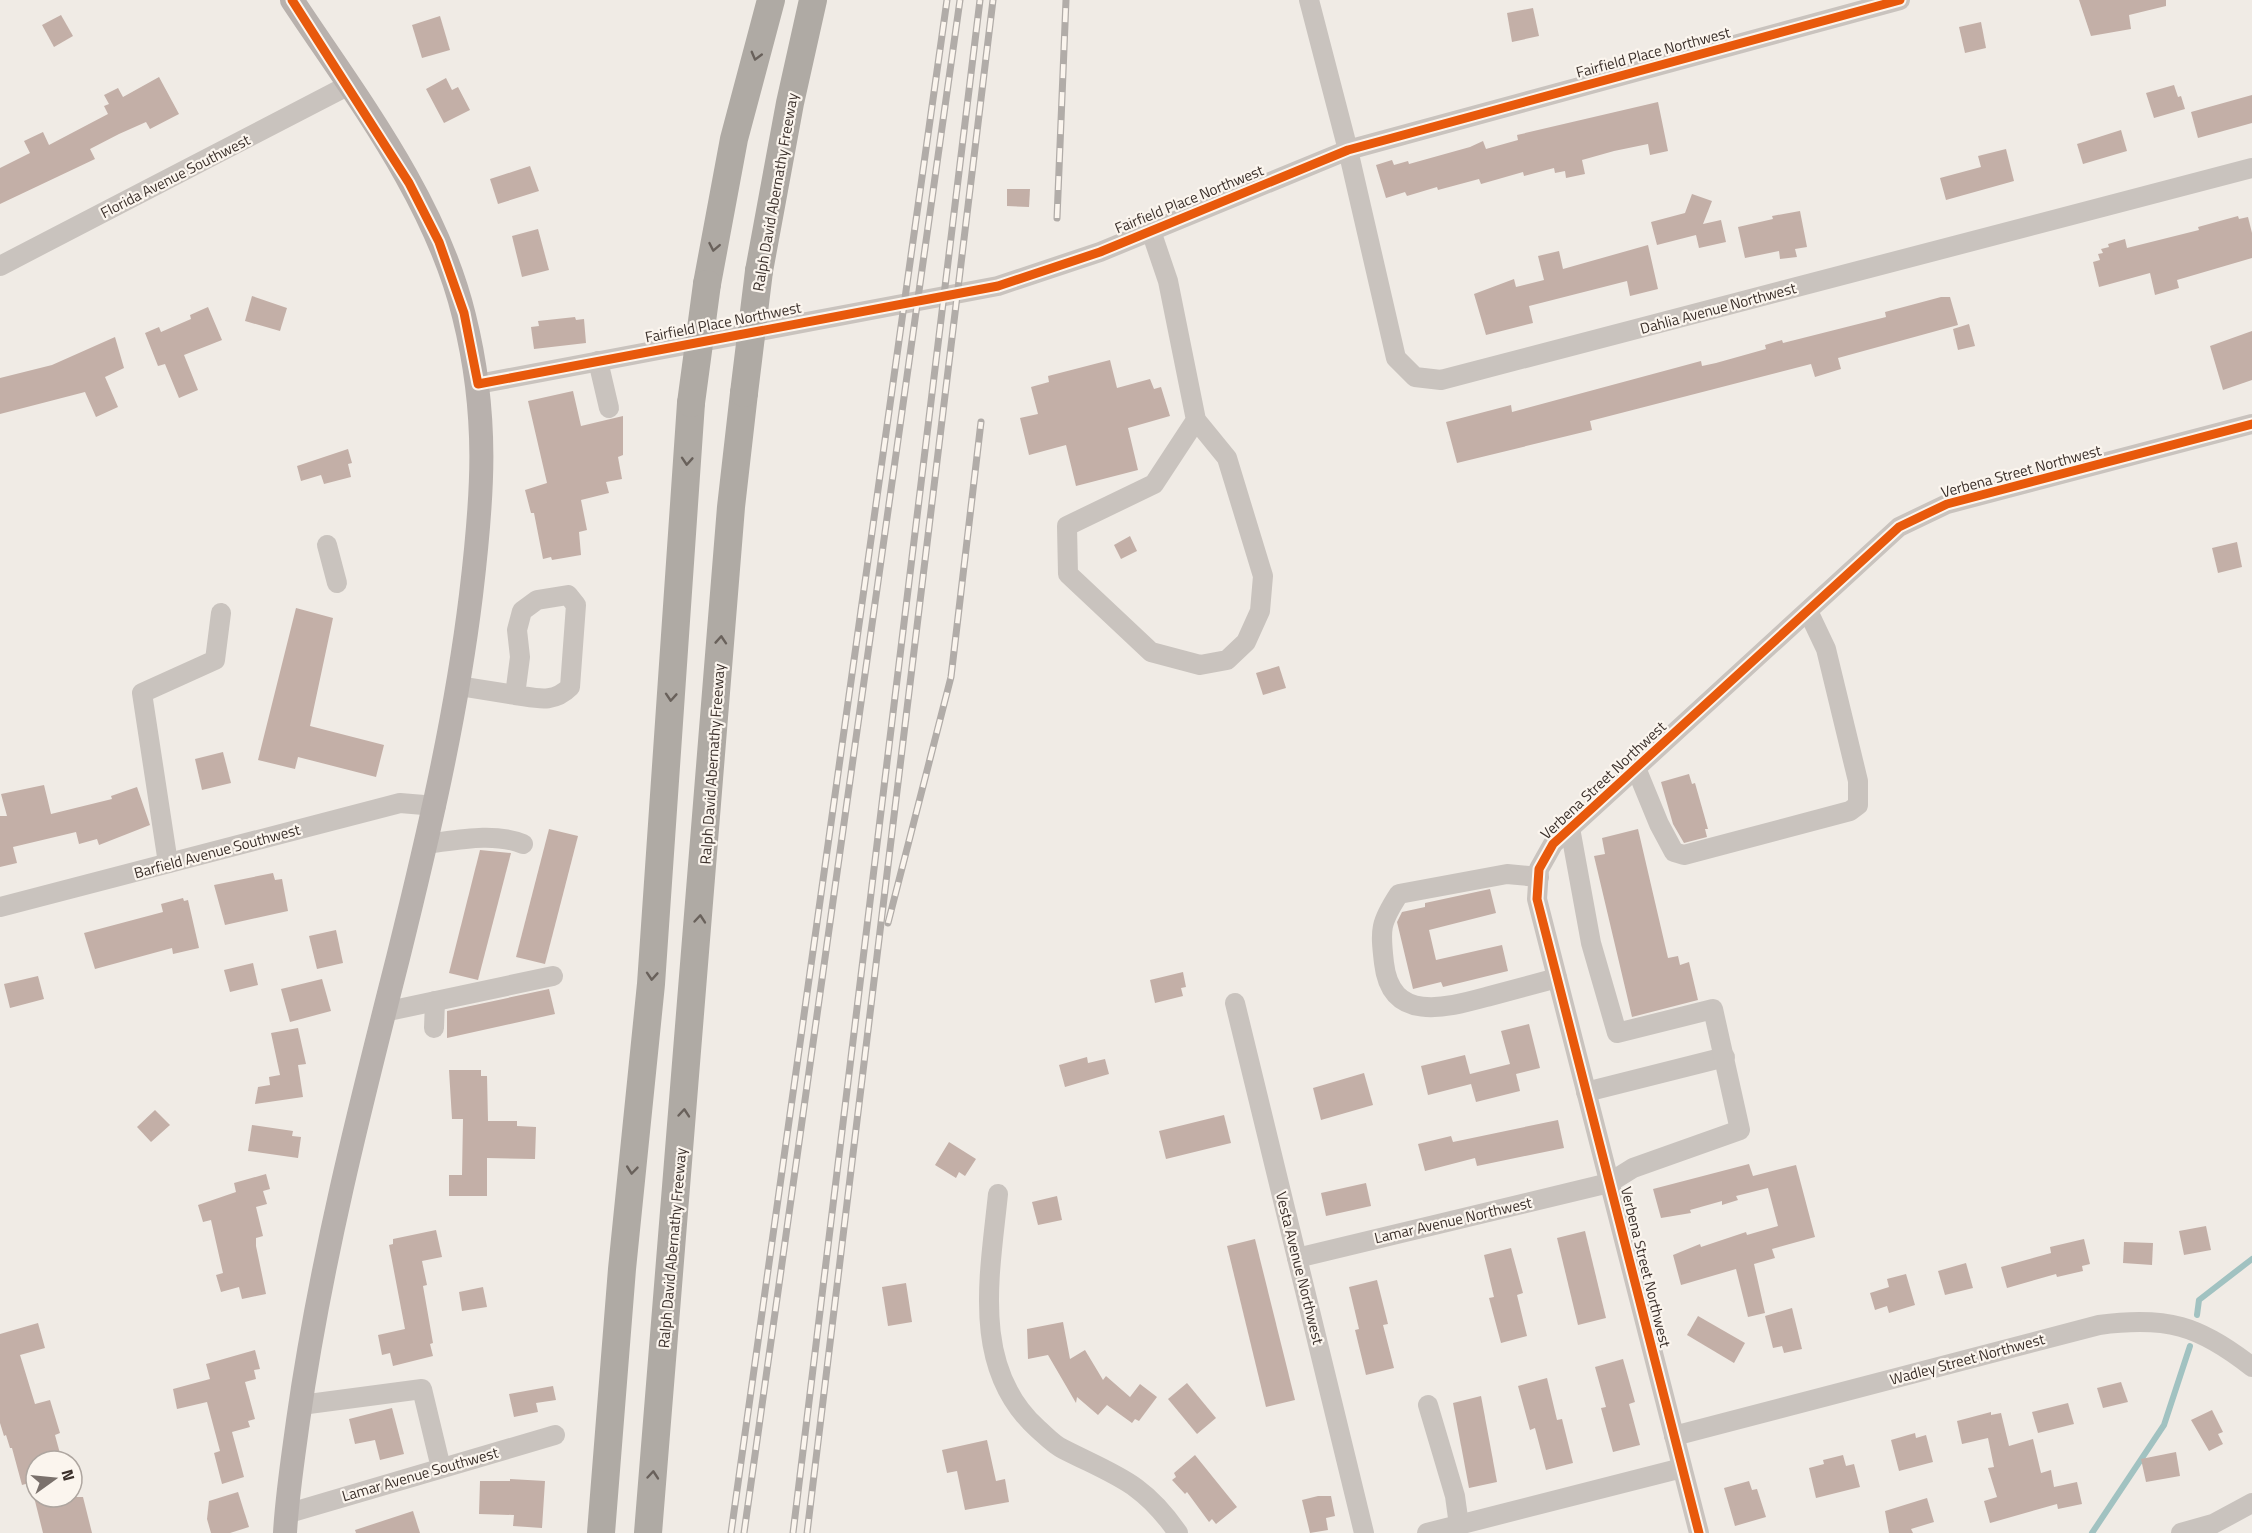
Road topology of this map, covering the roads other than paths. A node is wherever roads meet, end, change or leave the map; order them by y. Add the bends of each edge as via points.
1 (292, 0) edge
2 (771, 0) edge
3 (813, 0) edge
4 (1309, 0) edge
5 (1900, 0) edge
6 (349, 85) junction
7 (1348, 150) junction
8 (2252, 168) edge
9 (1151, 231) junction
10 (0, 266) edge
11 (598, 362) junction
12 (478, 384) junction
13 (609, 408) dead end
14 (1196, 420) junction
15 (2252, 424) edge
16 (327, 545) dead end
17 (337, 583) dead end
18 (1808, 611) junction
19 (221, 613) dead end
20 (459, 686) junction
21 (515, 695) junction
22 (1636, 768) junction
23 (436, 806) junction
24 (1570, 828) junction
25 (426, 844) junction
26 (523, 844) dead end
27 (168, 863) junction
28 (1539, 877) junction
29 (0, 907) edge
30 (553, 976) dead end
31 (1557, 978) junction
32 (435, 1001) junction
33 (1235, 1003) dead end
34 (384, 1012) junction
35 (434, 1028) dead end
36 (1725, 1057) junction
37 (1586, 1092) junction
38 (1609, 1183) junction
39 (998, 1194) dead end
40 (1297, 1258) junction
41 (2252, 1367) edge
42 (301, 1405) junction
43 (1428, 1405) dead end
44 (555, 1435) dead end
45 (1674, 1436) junction
46 (441, 1468) junction
47 (1682, 1468) junction
48 (2252, 1503) edge
49 (285, 1524) edge
50 (1459, 1525) junction
51 (601, 1533) edge
52 (648, 1533) edge
53 (1178, 1533) edge
54 (1364, 1533) edge
55 (1427, 1533) edge
56 (1699, 1533) edge
57 (2181, 1533) edge

1 - 6 main road
2 -> 51 highway, bridge via 734,139 707,284 691,403 651,984 622,1269
52 -> 3 highway, Ralph David Abernathy Freeway, bridge via 731,507 759,271
4 - 7 street
5 - 7 street, Fairfield Place Northwest
6 - 10 street, Florida Avenue Southwest
6 - 12 main road via 410,183 439,242 464,313
7 - 8 street, Dahlia Avenue Northwest via 1396,358 1415,377 1441,380
7 - 9 street, Fairfield Place Northwest
9 - 11 street, Fairfield Place Northwest via 998,286
9 - 14 street via 1168,281
11 - 12 street, Fairfield Place Northwest
11 - 13 street
12 - 20 main road via 483,452 480,518
14 - 14 street via 1154,484 1067,526 1068,574 1151,652 1200,665 1227,660 1246,642 1260,611 1263,576 1227,458
15 - 18 street, Verbena Street Northwest via 1947,504 1899,527
16 - 17 street
18 - 22 street, Verbena Street Northwest
18 - 22 street via 1826,650 1858,781 1858,805 1850,811 1684,855 1674,852
19 - 27 street via 215,660 142,693
20 - 21 street
20 - 23 main road
21 - 21 street via 520,657 517,630 522,611 537,600 568,595 576,605 570,687 561,696 547,700
22 - 24 street, Verbena Street Northwest
23 - 25 main road
23 - 27 street, Barfield Avenue Southwest via 400,803
24 - 28 street, Verbena Street Northwest via 1553,844 1539,869
24 - 36 street via 1591,944 1617,1033 1713,1009
25 - 26 street via 509,838
25 - 34 main road
27 - 29 street, Barfield Avenue Southwest
28 - 31 street, Verbena Street Northwest via 1537,899
28 - 31 street via 1507,874 1399,894 1380,929 1384,967 1400,998 1434,1009
30 - 32 street
31 - 37 street, Verbena Street Northwest
32 - 34 street
32 - 35 street
33 - 40 street, Vesta Avenue Northwest
34 - 42 main road via 329,1240
36 - 37 street
36 - 38 street, Lamar Avenue Northwest via 1740,1130 1633,1167
37 - 38 street, Verbena Street Northwest
38 - 40 street, Lamar Avenue Northwest
38 - 45 street, Verbena Street Northwest
39 - 53 street via 988,1294 989,1338 1002,1380 1026,1418 1059,1448 1128,1481 1155,1502
40 - 54 street, Vesta Avenue Northwest
41 - 45 street, Wadley Street Northwest via 2221,1342 2180,1325 2137,1320 2099,1325
42 - 46 street via 422,1389
42 - 49 main road
43 - 50 street via 1455,1496
44 - 46 street, Lamar Avenue Southwest
45 - 47 street, Verbena Street Northwest
46 - 49 street, Lamar Avenue Southwest
47 - 50 street
47 - 56 street, Verbena Street Northwest
48 - 57 street via 2213,1524
50 - 55 street

